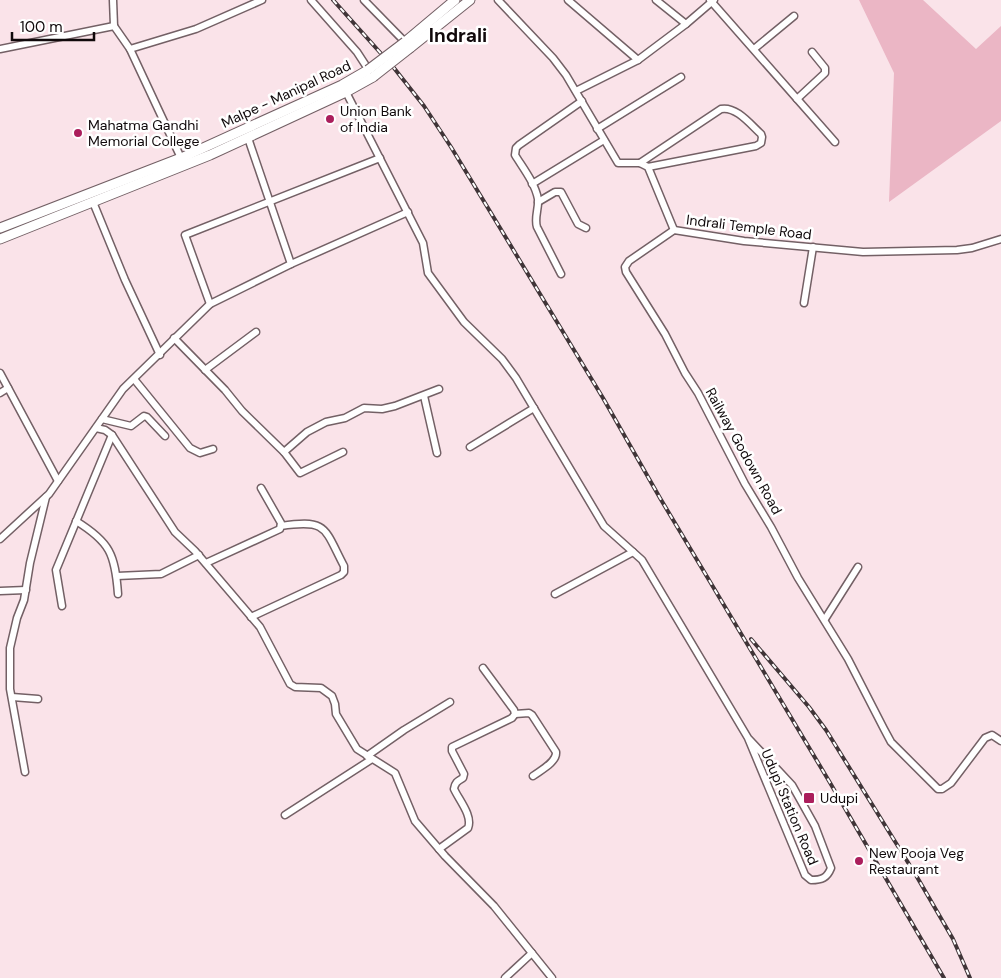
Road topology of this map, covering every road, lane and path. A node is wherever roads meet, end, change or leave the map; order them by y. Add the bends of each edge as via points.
1 (113, 0) edge
2 (262, 0) edge
3 (311, 0) edge
4 (364, 0) edge
5 (455, 0) edge
6 (470, 0) edge
7 (498, 0) edge
8 (568, 0) edge
9 (656, 0) edge
10 (712, 0) edge
11 (794, 16) dead end
12 (686, 24) junction
13 (114, 26) junction
14 (408, 45) junction
15 (0, 49) edge
16 (130, 49) junction
17 (754, 49) junction
18 (812, 52) dead end
19 (638, 60) junction
20 (371, 74) junction
21 (681, 77) dead end
22 (576, 91) junction
23 (346, 92) junction
24 (797, 99) junction
25 (582, 101) junction
26 (597, 128) junction
27 (248, 138) junction
28 (604, 140) junction
29 (835, 142) dead end
30 (180, 158) junction
31 (380, 158) junction
32 (640, 164) junction
33 (648, 167) junction
34 (532, 184) junction
35 (270, 201) junction
36 (93, 202) junction
37 (538, 202) junction
38 (63, 209) junction
39 (408, 212) junction
40 (0, 228) edge
41 (586, 228) dead end
42 (674, 230) junction
43 (0, 239) edge
44 (1001, 239) edge
45 (813, 247) junction
46 (291, 264) junction
47 (561, 274) dead end
48 (804, 303) dead end
49 (210, 304) junction
50 (256, 332) dead end
51 (174, 338) junction
52 (160, 355) junction
53 (205, 370) junction
54 (0, 373) edge
55 (134, 379) junction
56 (8, 388) junction
57 (439, 389) dead end
58 (0, 393) edge
59 (424, 396) junction
60 (534, 408) junction
61 (102, 419) junction
62 (96, 428) junction
63 (112, 435) junction
64 (165, 436) dead end
65 (470, 447) dead end
66 (213, 449) dead end
67 (284, 452) junction
68 (344, 452) dead end
69 (437, 453) dead end
70 (58, 481) junction
71 (261, 488) dead end
72 (46, 497) junction
73 (76, 521) junction
74 (281, 526) junction
75 (0, 540) edge
76 (633, 552) junction
77 (199, 556) junction
78 (206, 563) junction
79 (858, 566) dead end
80 (117, 576) junction
81 (0, 590) edge
82 (26, 590) junction
83 (118, 594) dead end
84 (555, 594) dead end
85 (62, 606) dead end
86 (251, 617) junction
87 (825, 619) junction
88 (483, 668) dead end
89 (12, 696) junction
90 (38, 699) dead end
91 (450, 702) dead end
92 (515, 714) junction
93 (748, 738) junction
94 (1001, 741) edge
95 (370, 758) junction
96 (25, 772) dead end
97 (533, 776) dead end
98 (285, 814) dead end
99 (438, 849) junction
100 (532, 954) junction
101 (505, 978) edge
102 (552, 978) edge

1 - 13 street
2 - 16 street via 196,29
3 - 20 street via 357,52
4 - 14 street
5 - 14 highway, Malpe - Manipal Road
6 - 14 highway
7 - 22 street via 553,58
8 - 19 street
9 - 12 street
10 - 12 street
10 - 17 street
11 - 17 street
12 - 19 street
13 - 15 street
13 - 16 street
14 - 20 highway, Malpe - Manipal Road, bridge
16 - 30 street
17 - 24 street
18 - 24 street via 825,68 825,73
19 - 22 street
20 - 23 highway, Malpe - Manipal Road
20 - 30 highway, Malpe - Manipal Road
21 - 26 street
22 - 25 street
23 - 27 highway, Malpe - Manipal Road
23 - 31 street
24 - 29 street
25 - 26 street
25 - 34 street via 516,148 515,155
26 - 28 street
27 - 35 street
27 - 36 highway, Malpe - Manipal Road
28 - 32 street via 618,163
28 - 34 street
30 - 38 highway, Malpe - Manipal Road
31 - 35 street
31 - 39 street
32 - 33 street
32 - 33 street via 725,108 733,110 762,137 756,146
33 - 42 street, Indrali Temple Road
34 - 37 street
35 - 46 street
35 - 49 street via 185,236
36 - 38 highway, Malpe - Manipal Road
36 - 52 street
37 - 41 street via 561,192 578,224
37 - 47 street via 536,223
38 - 40 highway, Malpe - Manipal Road
38 - 43 highway, Malpe - Manipal Road
39 - 46 street
39 - 60 street via 423,243 428,273 464,322 502,359
42 - 45 street, Indrali Temple Road
42 - 87 street, Railway Godown Road via 629,261 625,266 626,272 665,334 798,578
44 - 45 street, Indrali Temple Road via 957,250 864,252
45 - 48 street
46 - 49 street
49 - 51 street
50 - 53 street
51 - 52 street
51 - 53 street
52 - 55 street
53 - 67 street
54 - 56 street
55 - 61 street
55 - 66 street via 190,448 200,453
56 - 58 street
56 - 70 street
57 - 59 street
59 - 67 street via 382,409 364,408 345,418 326,422 307,432
59 - 69 street
60 - 65 street
60 - 76 street via 604,526
61 - 62 street
61 - 64 street via 131,426 144,416
62 - 63 street
62 - 70 street
63 - 73 street
63 - 77 street via 176,532
67 - 68 street via 300,473
70 - 72 street
71 - 74 street
72 - 75 street
72 - 82 street
73 - 80 street via 106,544
73 - 85 street via 56,570
74 - 78 street
74 - 86 street via 309,523 325,530 344,572
76 - 84 street
76 - 93 street via 642,560
77 - 78 street
77 - 80 street via 161,574
78 - 86 street
79 - 87 street
80 - 83 street
81 - 82 street
82 - 89 street via 10,648
86 - 95 street via 260,627 290,684 321,688 332,696 336,714 357,749
87 - 94 street, Railway Godown Road via 892,742 938,789 951,783 985,738 992,735
88 - 92 street
89 - 90 street
89 - 96 street
91 - 95 street via 404,730
92 - 97 street via 532,715 556,752 554,759
92 - 99 street via 452,747 464,774 454,789 470,824
93 - 93 street, Udupi Station Road via 788,778 815,826 831,868 828,876 811,880 805,875
95 - 98 street
95 - 99 street via 395,773 415,821
99 - 100 street via 494,906
100 - 101 street
100 - 102 street

